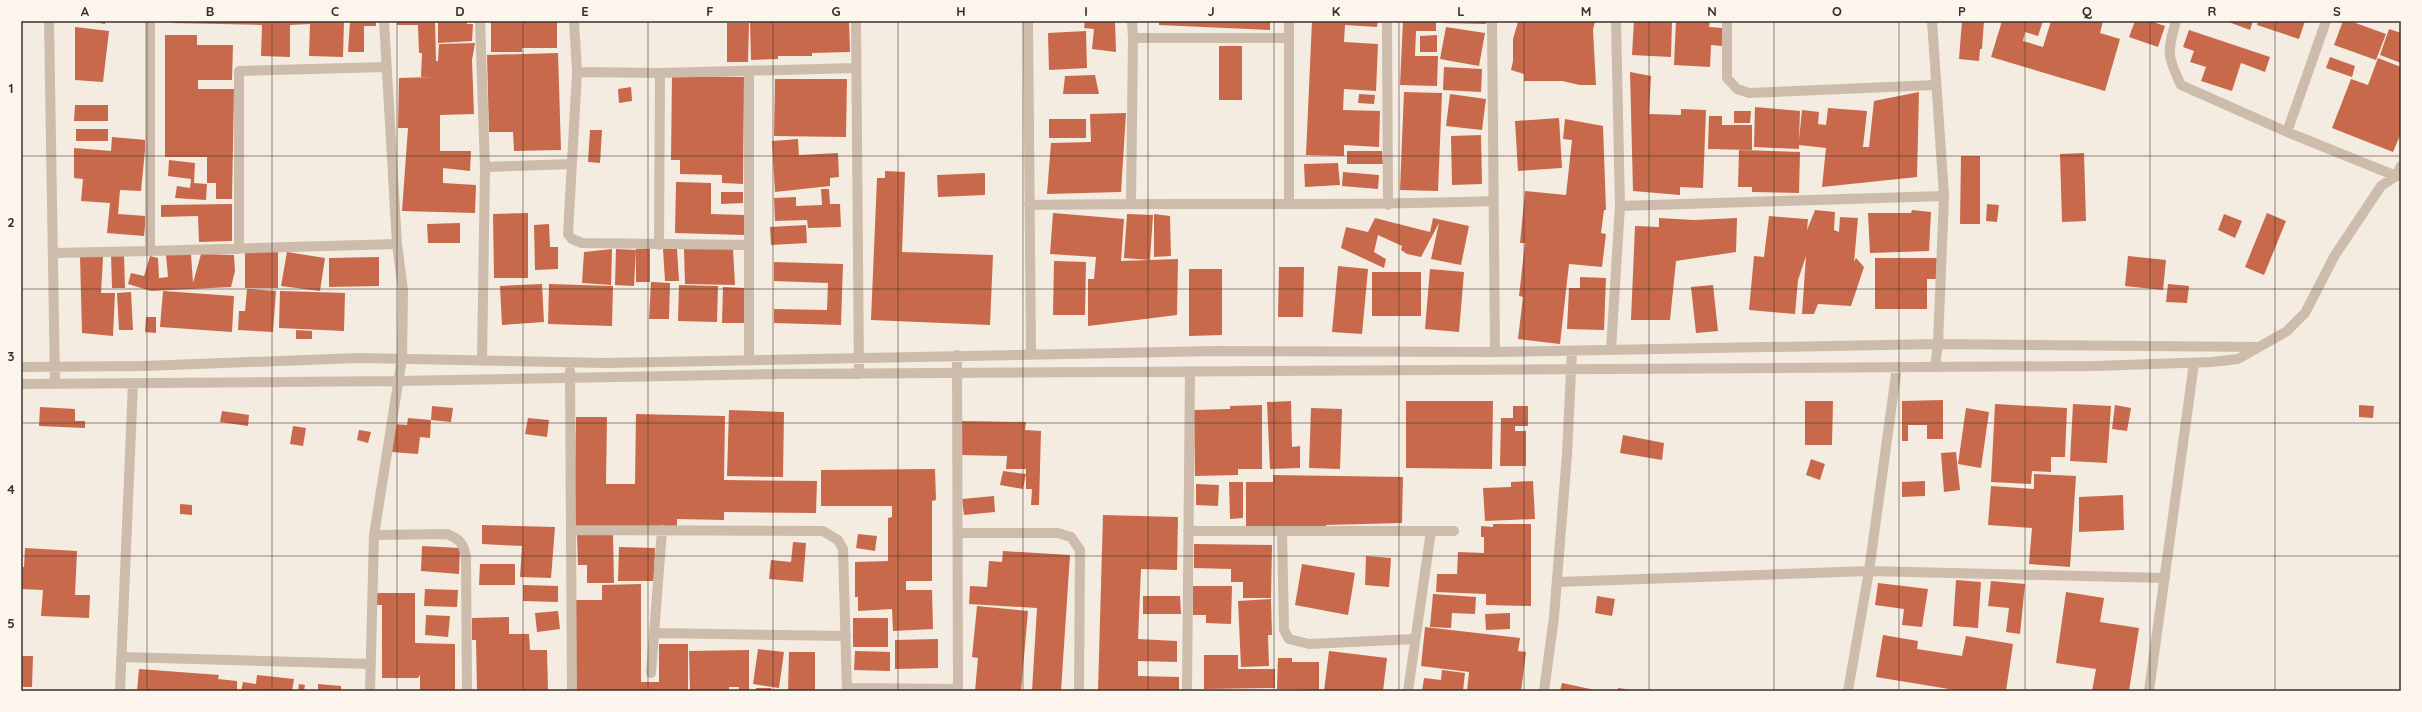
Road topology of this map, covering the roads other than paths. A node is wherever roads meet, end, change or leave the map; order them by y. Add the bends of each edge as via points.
1 (49, 21) edge
2 (150, 21) edge
3 (384, 21) edge
4 (480, 21) edge
5 (574, 21) edge
6 (856, 21) edge
7 (1028, 21) edge
8 (1132, 21) edge
9 (1289, 21) edge
10 (1387, 21) edge
11 (1492, 21) edge
12 (1616, 21) edge
13 (1727, 21) edge
14 (1932, 21) edge
15 (2176, 21) edge
16 (2326, 21) edge
17 (1133, 38) junction
18 (1289, 38) junction
19 (386, 67) junction
20 (856, 68) junction
21 (749, 71) junction
22 (577, 72) junction
23 (660, 73) junction
24 (1935, 85) junction
25 (2287, 132) junction
26 (571, 164) junction
27 (2401, 166) edge
28 (485, 167) junction
29 (2399, 176) edge
30 (1944, 196) junction
31 (1494, 201) junction
32 (1131, 203) junction
33 (1290, 203) junction
34 (1029, 205) junction
35 (1388, 205) junction
36 (1620, 206) junction
37 (397, 244) junction
38 (659, 245) junction
39 (749, 245) junction
40 (239, 249) junction
41 (150, 251) junction
42 (54, 253) junction
43 (1938, 344) junction
44 (2259, 347) junction
45 (1611, 350) junction
46 (1572, 351) junction
47 (1495, 352) junction
48 (1031, 355) junction
49 (957, 356) junction
50 (858, 357) junction
51 (402, 358) junction
52 (749, 360) junction
53 (482, 361) junction
54 (571, 363) junction
55 (2194, 363) junction
56 (1934, 366) junction
57 (21, 367) edge
58 (56, 367) junction
59 (1897, 367) junction
60 (1572, 369) junction
61 (1190, 372) junction
62 (958, 373) junction
63 (858, 374) junction
64 (570, 378) junction
65 (398, 381) junction
66 (133, 383) junction
67 (21, 384) edge
68 (55, 384) junction
69 (570, 530) junction
70 (662, 530) junction
71 (1188, 531) junction
72 (1282, 531) junction
73 (1431, 531) junction
74 (1454, 531) dead end
75 (958, 533) junction
76 (374, 535) junction
77 (1869, 571) junction
78 (2165, 578) junction
79 (1557, 582) junction
80 (655, 633) junction
81 (846, 636) junction
82 (1415, 639) junction
83 (122, 657) junction
84 (371, 664) junction
85 (651, 673) dead end
86 (847, 689) edge
87 (958, 690) edge
88 (120, 691) edge
89 (370, 691) edge
90 (467, 691) edge
91 (572, 691) edge
92 (1080, 691) edge
93 (1187, 691) edge
94 (1408, 691) edge
95 (1544, 691) edge
96 (1848, 691) edge
97 (2149, 691) edge

1 - 42 street
2 - 41 street
3 - 19 street
4 - 28 street
5 - 22 street
6 - 20 street
7 - 34 street
8 - 17 street
9 - 18 street
10 - 35 street
11 - 31 street
12 - 36 street
13 - 24 street via 1727,78 1737,89 1749,94
14 - 24 street
15 - 25 street via 2168,48 2170,63 2181,85
16 - 25 street
17 - 18 street
17 - 32 street
18 - 33 street
19 - 37 street
19 - 40 street via 239,71
20 - 21 street
20 - 50 street
21 - 23 street
21 - 39 street
22 - 23 street
22 - 26 street
23 - 38 street
24 - 30 street
25 - 29 street
26 - 28 street
26 - 38 street via 568,234 572,239 582,243
27 - 29 street
28 - 53 street
29 - 44 street via 2381,186 2335,255 2305,314 2286,331
30 - 36 street
30 - 43 street
31 - 35 street
31 - 47 street
32 - 33 street
32 - 34 street
33 - 35 street
34 - 48 street
36 - 45 street
37 - 40 street
37 - 51 street via 403,290
38 - 39 street
39 - 52 street
40 - 41 street
41 - 42 street
42 - 58 street
43 - 44 street
43 - 45 street
43 - 56 street
44 - 55 street via 2238,359
45 - 46 street
46 - 47 street
46 - 60 street
47 - 48 street
48 - 49 street
49 - 50 street
49 - 62 street
50 - 52 street
50 - 63 street
51 - 53 street
51 - 58 street
51 - 65 street
52 - 54 street
53 - 54 street
54 - 64 street
55 - 56 street
55 - 78 street
56 - 59 street
57 - 58 street
58 - 68 street
59 - 60 street
59 - 77 street
60 - 61 street
60 - 79 street
61 - 62 street
61 - 71 street
62 - 63 street
62 - 75 street
63 - 64 street
64 - 65 street
64 - 69 street
65 - 66 street
65 - 76 street
66 - 68 street
66 - 83 street
67 - 68 street
69 - 70 street
69 - 91 street
70 - 80 street
70 - 81 street via 823,531 838,540 843,549
71 - 72 street
71 - 93 street
72 - 73 street
72 - 82 street via 1284,630 1289,639 1309,644
73 - 74 street
73 - 82 street
75 - 87 street
75 - 92 street via 1058,533 1071,538 1080,550
76 - 84 street
76 - 90 street via 447,534 457,538 464,545
77 - 78 street
77 - 79 street
77 - 96 street
78 - 97 street
79 - 95 street
80 - 81 street
80 - 85 street
81 - 86 street
82 - 94 street
83 - 84 street
83 - 88 street
84 - 89 street
86 - 87 street

